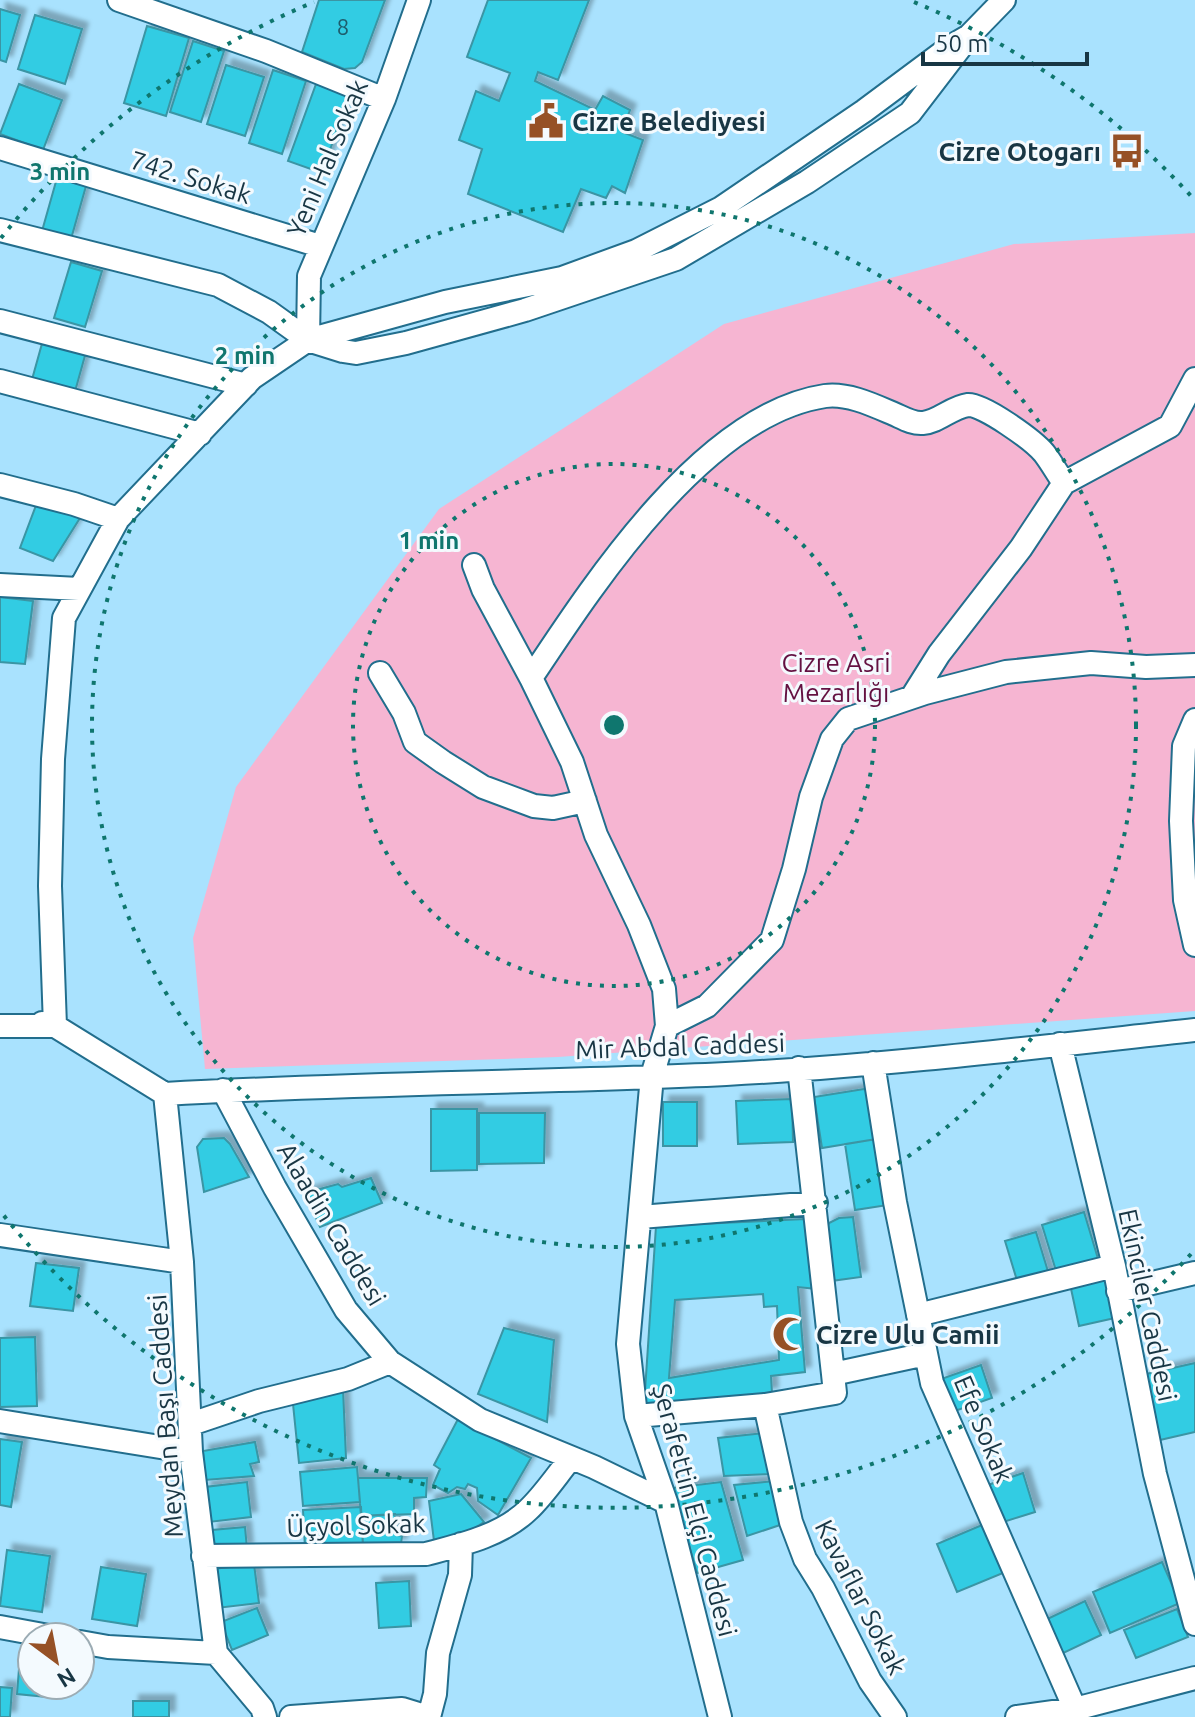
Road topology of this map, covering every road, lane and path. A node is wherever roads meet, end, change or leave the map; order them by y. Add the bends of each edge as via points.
1 (119, 0) edge
2 (419, 0) edge
3 (1004, 0) edge
4 (384, 99) junction
5 (0, 148) edge
6 (0, 230) edge
7 (320, 246) junction
8 (0, 321) edge
9 (308, 340) junction
10 (1195, 379) edge
11 (0, 381) edge
12 (246, 385) junction
13 (200, 434) junction
14 (1064, 483) junction
15 (0, 485) edge
16 (118, 519) junction
17 (474, 565) dead end
18 (0, 585) edge
19 (79, 589) junction
20 (1195, 665) edge
21 (380, 673) dead end
22 (531, 678) junction
23 (912, 697) junction
24 (1195, 720) edge
25 (585, 801) junction
26 (1190, 867) edge
27 (1195, 945) edge
28 (0, 1012) edge
29 (0, 1026) edge
30 (55, 1026) junction
31 (667, 1026) junction
32 (1195, 1030) edge
33 (1060, 1044) junction
34 (873, 1063) junction
35 (799, 1068) junction
36 (652, 1076) junction
37 (223, 1090) junction
38 (165, 1094) junction
39 (816, 1203) junction
40 (640, 1217) junction
41 (0, 1235) edge
42 (182, 1262) junction
43 (1114, 1266) junction
44 (1195, 1273) edge
45 (1118, 1291) junction
46 (918, 1315) junction
47 (926, 1354) junction
48 (390, 1362) junction
49 (833, 1374) junction
50 (765, 1405) junction
51 (636, 1416) junction
52 (0, 1421) edge
53 (191, 1424) junction
54 (191, 1452) junction
55 (571, 1458) junction
56 (666, 1502) junction
57 (461, 1544) junction
58 (203, 1556) junction
59 (1195, 1624) edge
60 (96, 1645) edge
61 (216, 1653) junction
62 (1195, 1678) edge
63 (1075, 1709) junction
64 (265, 1717) edge
65 (291, 1717) edge
66 (429, 1717) edge
67 (720, 1717) edge
68 (895, 1717) edge
69 (1017, 1717) edge

1 - 4 street
2 - 4 street, Yeni Hal Sokak
3 - 9 street via 969,36 864,111 721,208 636,251 562,278 445,302
4 - 7 street, Yeni Hal Sokak
5 - 7 street, 742. Sokak
6 - 9 street via 218,285
7 - 9 street, Yeni Hal Sokak via 309,276
8 - 12 street
9 - 12 street
10 - 14 street via 1170,426
11 - 13 street
12 - 13 street
13 - 16 street
14 - 22 street via 1043,451 972,405 925,423 843,396 824,396 760,417 702,460 625,545
14 - 23 street
15 - 16 street
16 - 19 street
17 - 22 street
18 - 19 street
19 - 30 street via 64,618 53,759
20 - 23 street via 1091,663 1006,672
21 - 25 street via 415,742 483,787 534,806
22 - 25 street
23 - 31 street via 848,719 832,739 772,940 707,1006
24 - 26 street via 1184,746 1181,821
25 - 31 street via 664,989
26 - 27 street via 1185,900
28 - 30 street
29 - 30 street
30 - 38 street
31 - 36 street, Şerafettin Elçi Caddesi
32 - 33 street, Mir Abdal Caddesi
33 - 34 street, Mir Abdal Caddesi
33 - 43 street, Ekinciler Caddesi
34 - 35 street, Mir Abdal Caddesi
34 - 46 street, Efe Sokak
35 - 36 street, Mir Abdal Caddesi
35 - 39 street
36 - 37 street, Mir Abdal Caddesi
36 - 40 street, Şerafettin Elçi Caddesi
37 - 38 street, Mir Abdal Caddesi
37 - 48 street, Alaadin Caddesi via 346,1310
38 - 42 street, Meydan Başı Caddesi
39 - 40 street
39 - 49 street
40 - 51 street, Şerafettin Elçi Caddesi via 628,1344
41 - 42 street
42 - 53 street, Meydan Başı Caddesi
43 - 45 street, Ekinciler Caddesi
43 - 46 street
44 - 45 street
45 - 59 street, Ekinciler Caddesi via 1155,1474
46 - 47 street, Efe Sokak
47 - 49 street
47 - 63 street, Efe Sokak via 932,1383
48 - 53 street
48 - 55 street, Alaadin Caddesi via 480,1420
49 - 50 street via 835,1393
50 - 51 street
50 - 68 street, Kavaflar Sokak via 791,1522 805,1559
51 - 56 street, Şerafettin Elçi Caddesi
52 - 54 street
53 - 54 street, Meydan Başı Caddesi
54 - 58 street, Meydan Başı Caddesi
55 - 56 street, Alaadin Caddesi
55 - 57 street, Üçyol Sokak via 527,1510 505,1527
56 - 67 street, Şerafettin Elçi Caddesi
57 - 58 street, Üçyol Sokak via 426,1554
57 - 66 street via 460,1575 438,1653
58 - 61 street, Meydan Başı Caddesi
60 - 61 street
61 - 64 street
62 - 63 street
63 - 69 street
65 - 66 street via 402,1709

